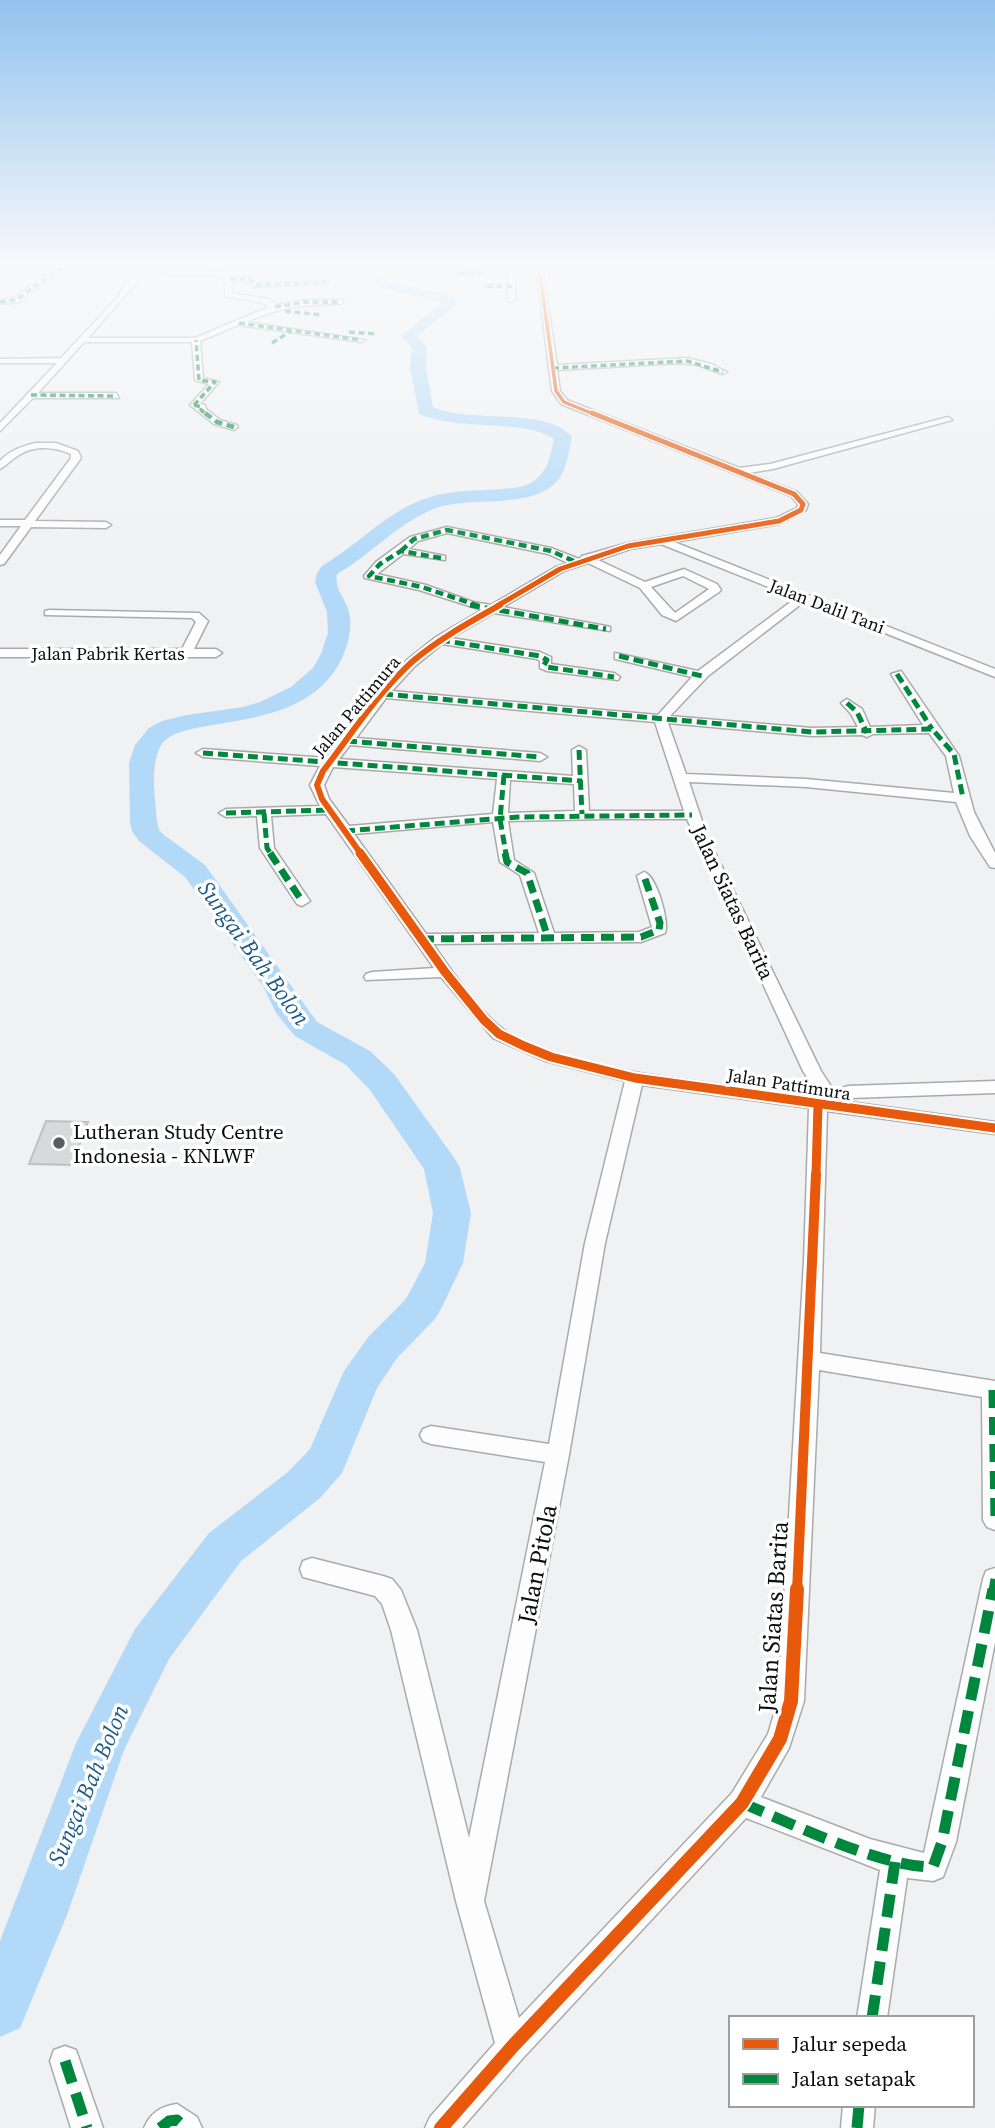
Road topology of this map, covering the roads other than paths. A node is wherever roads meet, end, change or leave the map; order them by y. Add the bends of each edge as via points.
1 (58, 365) edge
2 (198, 365) edge
3 (613, 365) edge
4 (708, 365) edge
5 (553, 368) joint
6 (723, 372) dead end
7 (31, 395) junction
8 (116, 396) dead end
9 (948, 420) dead end
10 (234, 427) dead end
11 (0, 428) edge
12 (0, 466) edge
13 (748, 474) junction
14 (0, 523) edge
15 (33, 523) junction
16 (106, 525) dead end
17 (660, 540) junction
18 (401, 551) junction
19 (441, 558) dead end
20 (581, 560) junction
21 (0, 562) edge
22 (644, 586) junction
23 (804, 597) junction
24 (492, 609) junction
25 (50, 613) dead end
26 (606, 629) dead end
27 (440, 640) junction
28 (0, 653) edge
29 (186, 653) junction
30 (216, 653) dead end
31 (619, 656) dead end
32 (995, 673) edge
33 (897, 674) dead end
34 (702, 676) junction
35 (614, 677) dead end
36 (383, 694) junction
37 (847, 703) dead end
38 (662, 721) junction
39 (932, 730) junction
40 (867, 733) junction
41 (346, 741) junction
42 (579, 750) dead end
43 (204, 753) dead end
44 (540, 757) dead end
45 (331, 761) junction
46 (504, 775) junction
47 (682, 778) junction
48 (582, 781) junction
49 (963, 798) junction
50 (330, 810) junction
51 (226, 813) dead end
52 (264, 813) junction
53 (582, 814) junction
54 (692, 815) junction
55 (500, 818) junction
56 (345, 831) junction
57 (995, 864) edge
58 (644, 876) dead end
59 (302, 901) dead end
60 (548, 938) junction
61 (421, 939) junction
62 (445, 972) junction
63 (372, 977) dead end
64 (635, 1078) junction
65 (995, 1087) edge
66 (824, 1101) junction
67 (995, 1128) edge
68 (810, 1360) junction
69 (994, 1390) edge
70 (432, 1434) dead end
71 (558, 1455) junction
72 (995, 1520) edge
73 (312, 1569) dead end
74 (995, 1579) edge
75 (742, 1803) junction
76 (895, 1862) junction
77 (470, 1901) junction
78 (872, 2016) edge
79 (512, 2047) junction
80 (65, 2061) dead end
81 (859, 2107) edge
82 (87, 2128) edge
83 (160, 2128) edge
84 (186, 2128) edge
85 (441, 2128) edge
86 (858, 2128) edge

1 - 7 street
2 - 10 street via 199,380 215,382 198,406 212,419
3 - 5 street
4 - 6 street
5 - 13 street, Jalan Pattimura via 558,396 577,409
7 - 8 street
7 - 11 street
9 - 13 street
12 - 15 street via 25,448 61,447 75,453
13 - 17 street, Jalan Pattimura via 801,499 801,510 779,521
14 - 15 street
15 - 16 street
15 - 21 street
17 - 20 street, Jalan Pattimura
17 - 23 street, Jalan Dalil Tani
18 - 19 street
18 - 20 street via 414,539 445,530
18 - 24 street via 369,577 422,587
20 - 22 street
20 - 24 street, Jalan Pattimura
22 - 22 street via 666,613 676,618 715,590 684,572
23 - 32 street, Jalan Dalil Tani
23 - 34 street
24 - 26 street
24 - 27 street, Jalan Pattimura
25 - 29 street via 195,615 202,621
27 - 35 street via 540,656 547,660 545,666
27 - 36 street, Jalan Pattimura
28 - 29 street, Jalan Pabrik Kertas
29 - 30 street, Jalan Pabrik Kertas
31 - 34 street
33 - 39 street
34 - 38 street via 667,709
36 - 38 street
36 - 41 street, Jalan Pattimura
37 - 40 street
38 - 40 street
38 - 47 street, Jalan Siatas Barita
39 - 40 street
39 - 49 street via 954,754
41 - 44 street
41 - 45 street, Jalan Pattimura
42 - 48 street
43 - 45 street
45 - 46 street
45 - 50 street, Jalan Pattimura via 317,785
46 - 48 street
46 - 55 street
47 - 49 street via 806,783
47 - 54 street, Jalan Siatas Barita
48 - 53 street
49 - 57 street via 982,846
50 - 52 street
50 - 56 street, Jalan Pattimura
51 - 52 street
52 - 59 street via 267,848
53 - 54 street
53 - 55 street
54 - 66 street, Jalan Siatas Barita
55 - 56 street
55 - 60 street via 507,862 527,873
56 - 61 street, Jalan Pattimura
58 - 60 street via 660,923 653,935
60 - 61 street
61 - 62 street, Jalan Pattimura
62 - 63 street
62 - 64 street, Jalan Pattimura via 499,1034 551,1057
64 - 66 street, Jalan Pattimura
64 - 71 street, Jalan Pitola via 595,1243
65 - 66 street via 848,1092
66 - 67 street, Jalan Pattimura
66 - 68 street, Jalan Siatas Barita
68 - 69 street
68 - 75 street, Jalan Siatas Barita via 791,1701 780,1740
69 - 72 street
70 - 71 street
71 - 77 street, Jalan Pitola
73 - 77 street via 383,1587 392,1598 404,1630
74 - 76 street via 937,1862 928,1869
75 - 76 street
75 - 79 street, Jalan Siatas Barita
76 - 78 street
77 - 79 street, Jalan Pitola
79 - 85 street, Jalan Siatas Barita
80 - 82 street
81 - 86 street
83 - 84 street via 177,2120

